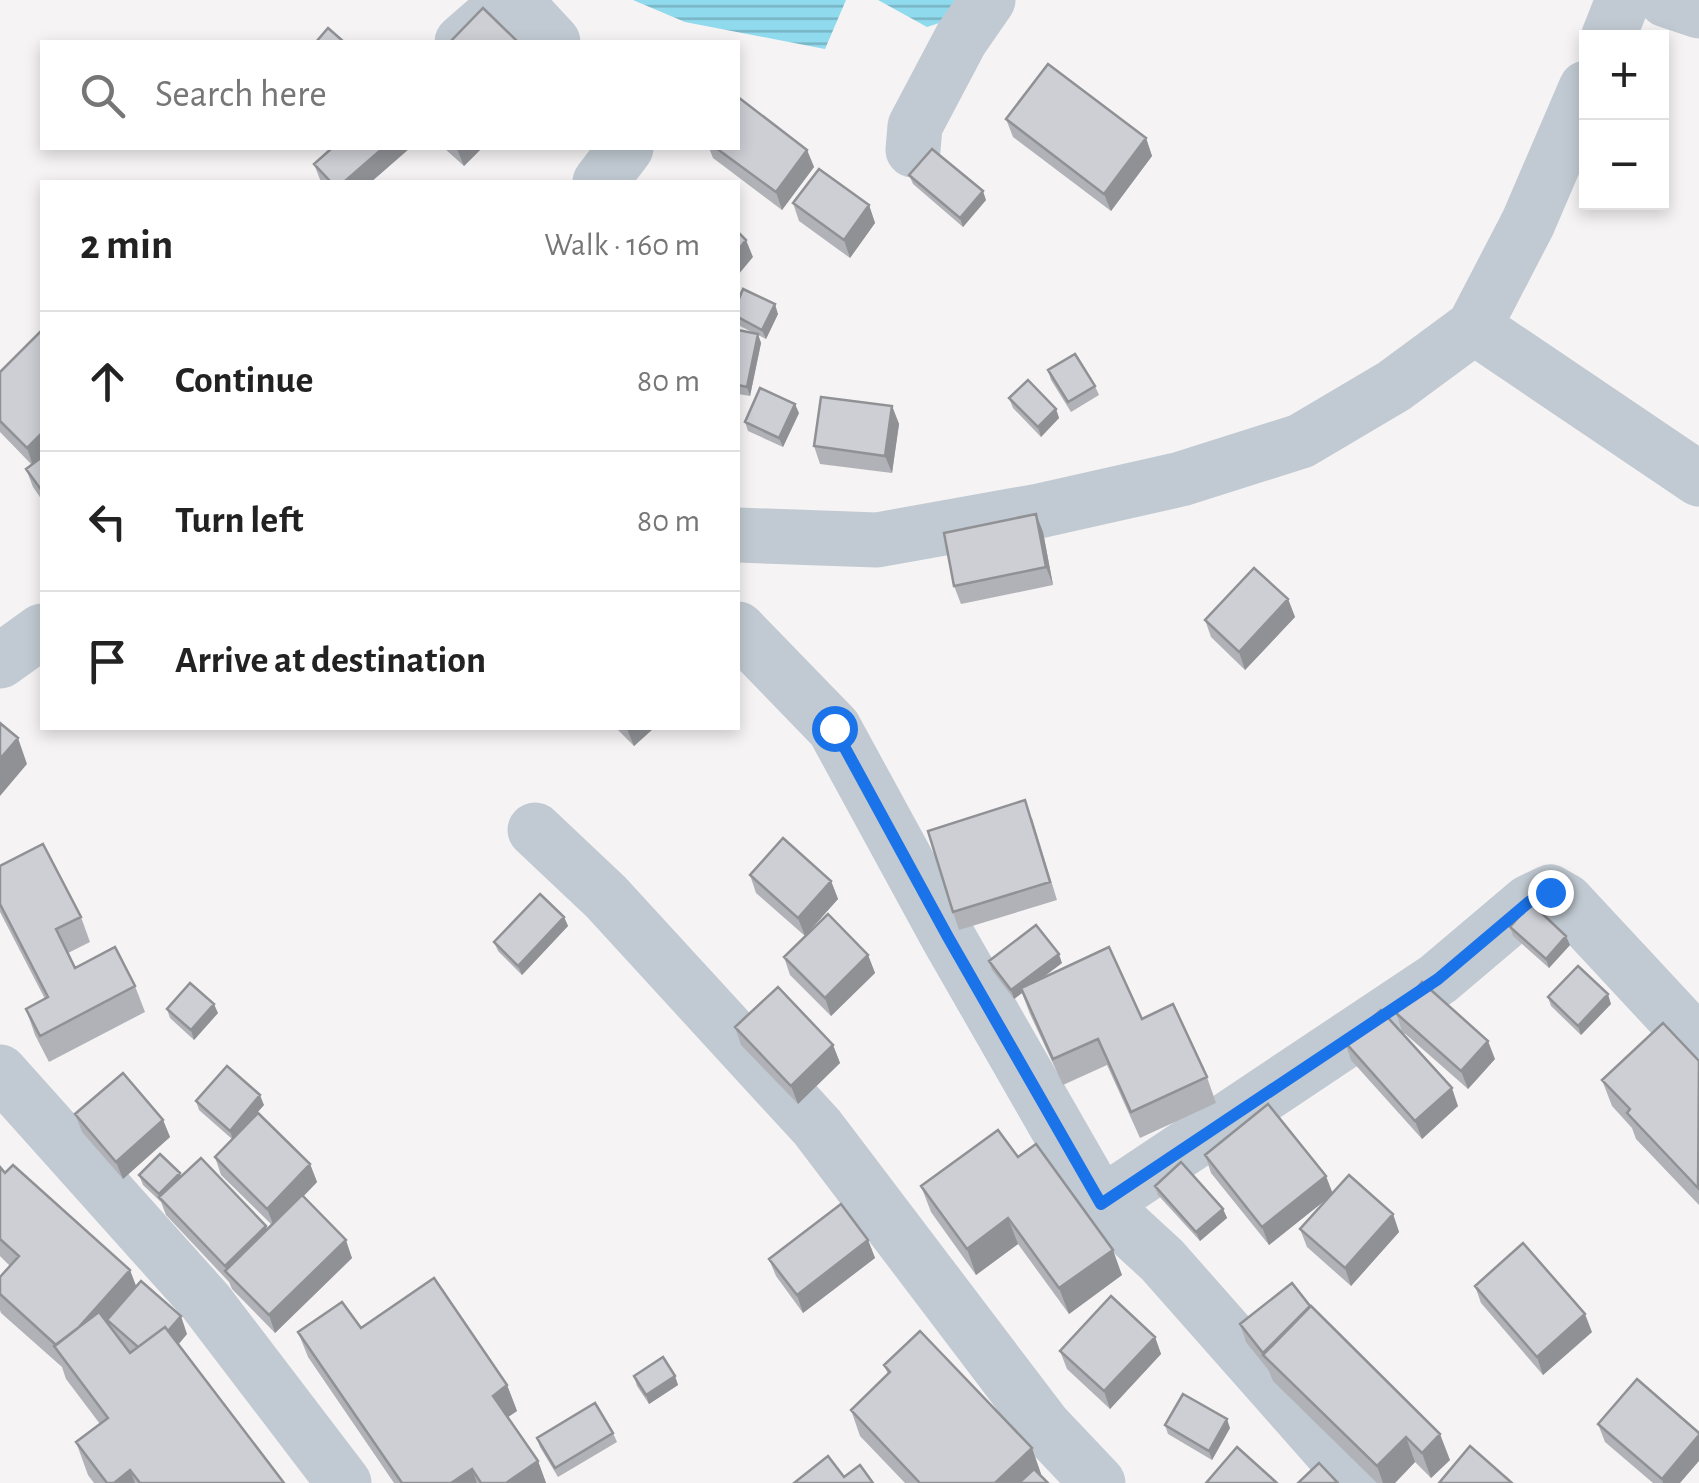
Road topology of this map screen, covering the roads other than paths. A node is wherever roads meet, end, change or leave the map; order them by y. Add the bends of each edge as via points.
1 (512, 0) edge
2 (988, 0) edge
3 (1623, 0) edge
4 (1666, 0) edge
5 (1699, 11) edge
6 (1611, 30) edge
7 (464, 40) edge
8 (551, 40) edge
9 (1579, 104) edge
10 (624, 150) edge
11 (914, 150) dead end
12 (602, 180) edge
13 (1474, 327) junction
14 (1699, 480) edge
15 (740, 536) edge
16 (740, 630) edge
17 (40, 631) edge
18 (0, 661) edge
19 (535, 830) dead end
20 (1699, 1044) edge
21 (0, 1072) edge
22 (1101, 1204) junction
23 (344, 1483) edge
24 (1098, 1483) edge
25 (1359, 1483) edge

1 - 7 street
1 - 8 street
2 - 11 street via 915,126
3 - 6 street
4 - 5 street
9 - 13 street
10 - 12 street
13 - 14 street
13 - 15 street via 1301,442 1181,479 877,540
16 - 22 street via 834,728
17 - 18 street
19 - 24 street via 606,897 818,1128 1044,1426
20 - 22 street via 1566,901 1550,892 1438,979
21 - 23 street via 206,1302
22 - 25 street via 1162,1260

